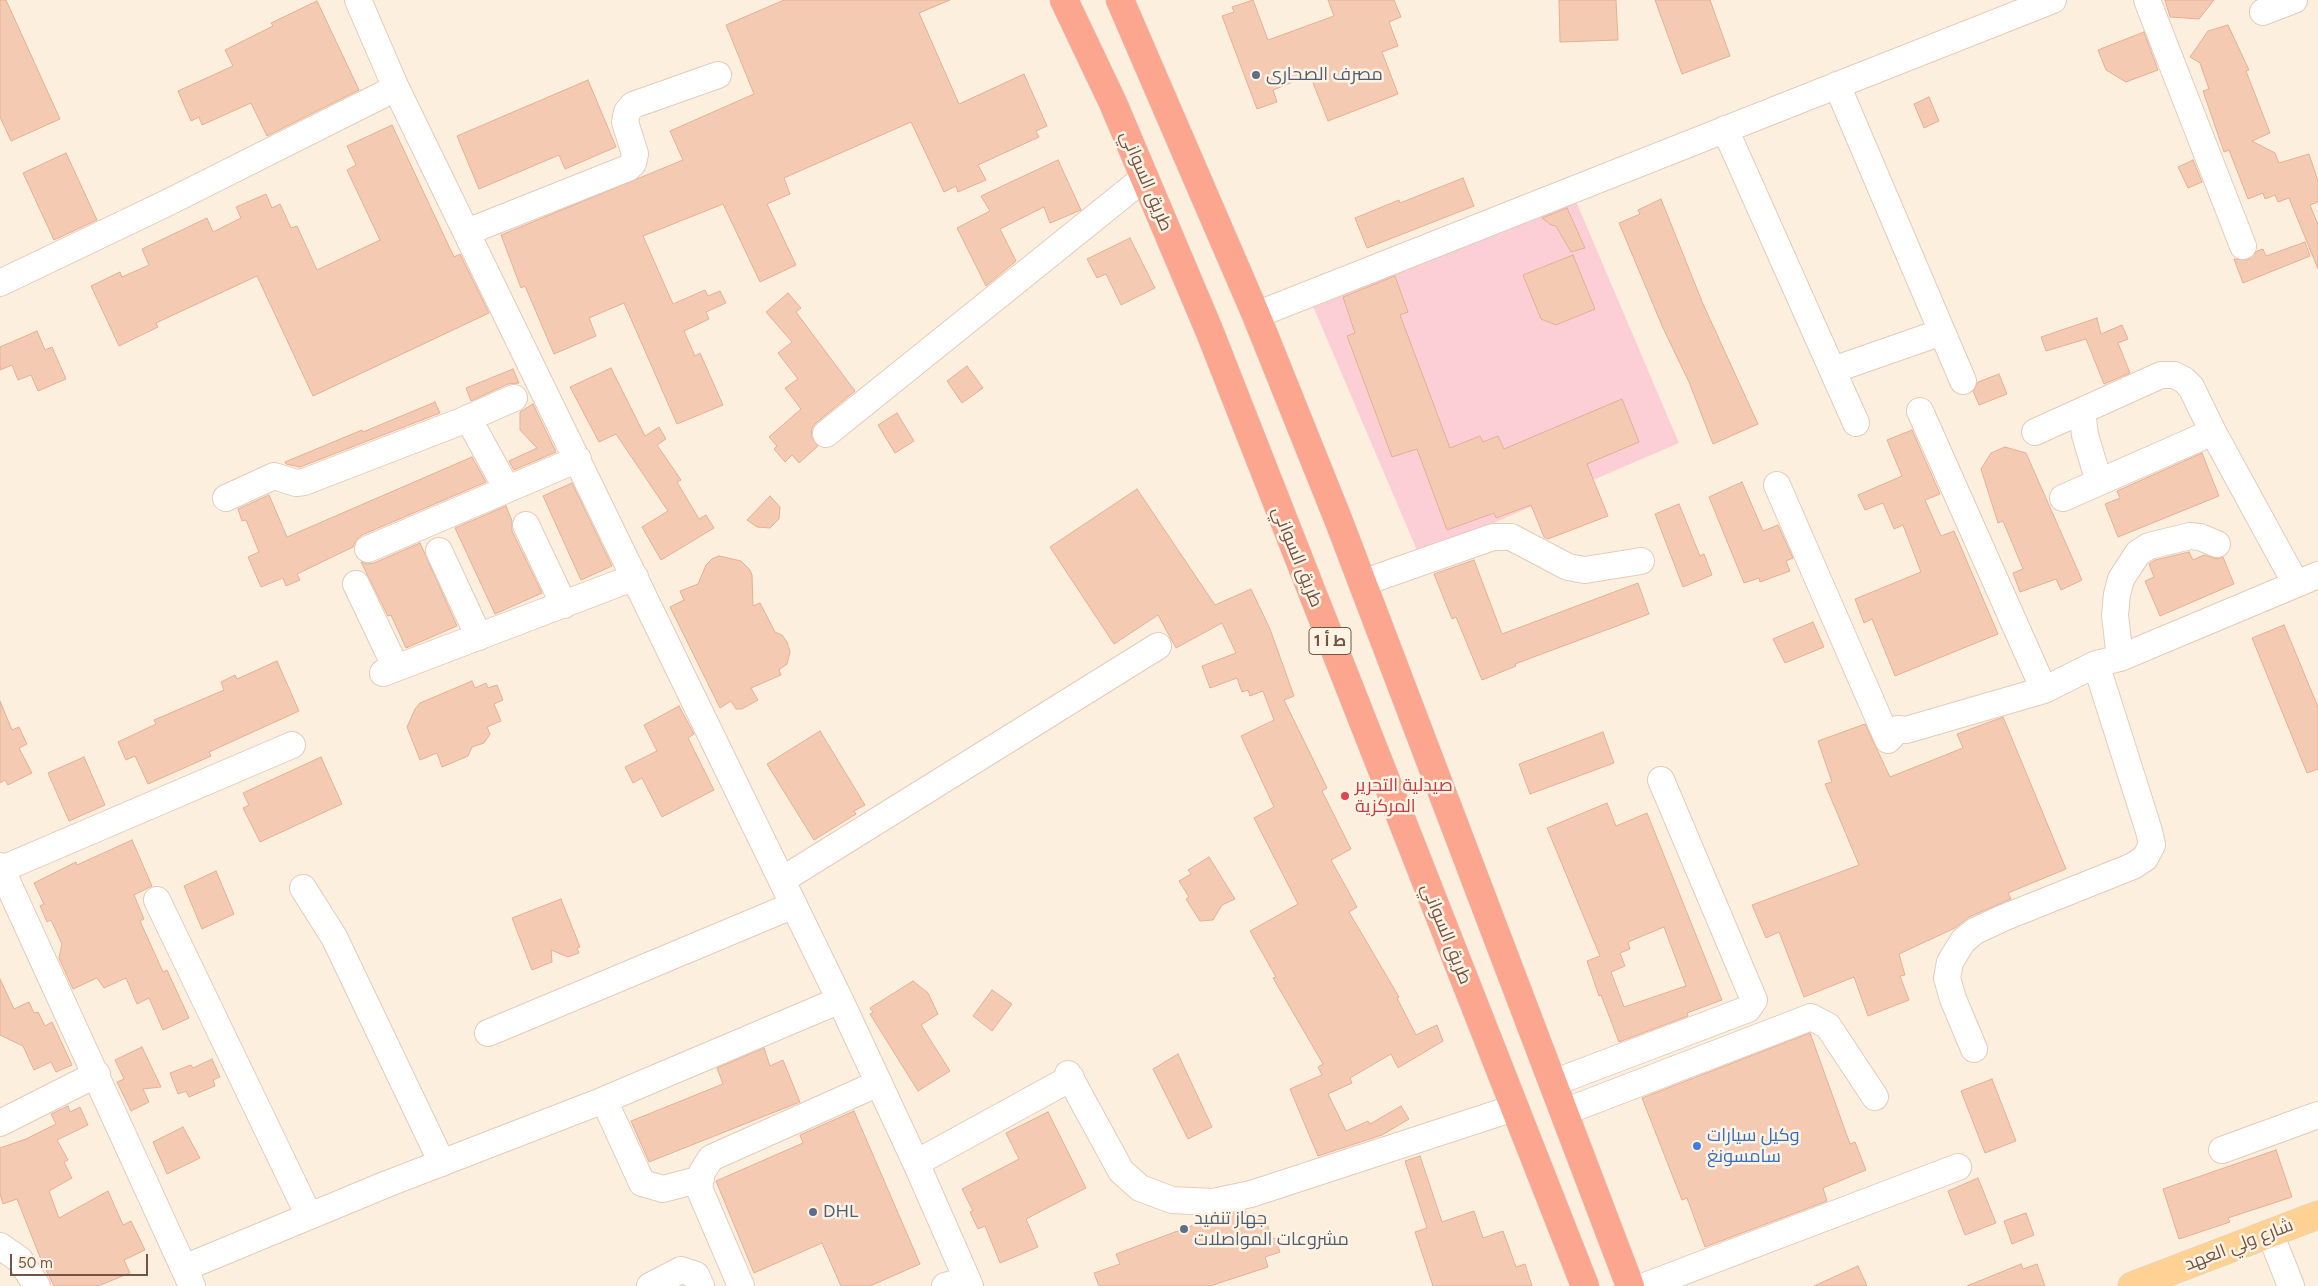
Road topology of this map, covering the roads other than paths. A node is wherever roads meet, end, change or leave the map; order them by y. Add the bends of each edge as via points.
1 (358, 0) edge
2 (1064, 0) edge
3 (1120, 0) edge
4 (2053, 0) edge
5 (2146, 0) edge
6 (2294, 0) edge
7 (2264, 12) dead end
8 (718, 75) dead end
9 (1837, 85) junction
10 (396, 88) junction
11 (1725, 129) junction
12 (1144, 178) junction
13 (467, 232) junction
14 (2243, 246) dead end
15 (0, 283) edge
16 (1256, 315) junction
17 (1942, 332) junction
18 (1833, 370) junction
19 (1963, 381) dead end
20 (514, 398) dead end
21 (1920, 410) dead end
22 (2082, 411) junction
23 (468, 418) junction
24 (1856, 423) dead end
25 (2035, 432) dead end
26 (2212, 432) junction
27 (826, 434) dead end
28 (578, 459) junction
29 (2099, 482) junction
30 (1777, 485) dead end
31 (507, 489) junction
32 (226, 498) dead end
33 (2063, 498) dead end
34 (526, 525) dead end
35 (2217, 544) dead end
36 (368, 549) dead end
37 (438, 551) dead end
38 (1642, 561) dead end
39 (635, 578) junction
40 (2307, 579) edge
41 (1362, 583) junction
42 (356, 584) dead end
43 (564, 605) junction
44 (479, 637) junction
45 (1158, 646) dead end
46 (2108, 661) junction
47 (2044, 690) junction
48 (292, 745) dead end
49 (1661, 780) dead end
50 (3, 879) edge
51 (782, 880) junction
52 (303, 888) dead end
53 (157, 900) dead end
54 (794, 904) junction
55 (840, 1000) junction
56 (488, 1033) dead end
57 (1974, 1050) dead end
58 (97, 1074) junction
59 (879, 1083) junction
60 (1552, 1083) junction
61 (1876, 1097) dead end
62 (604, 1100) junction
63 (1514, 1108) junction
64 (1564, 1112) junction
65 (2318, 1115) edge
66 (0, 1123) edge
67 (2222, 1150) dead end
68 (442, 1163) junction
69 (916, 1163) junction
70 (1958, 1167) dead end
71 (701, 1179) junction
72 (2318, 1215) edge
73 (309, 1216) junction
74 (2270, 1233) junction
75 (0, 1246) edge
76 (188, 1277) edge
77 (961, 1284) edge
78 (37, 1286) edge
79 (650, 1286) edge
80 (701, 1286) edge
81 (741, 1286) edge
82 (1585, 1286) edge
83 (1630, 1286) edge
84 (1645, 1286) edge
85 (2132, 1286) edge
86 (2291, 1286) edge

1 - 10 street
2 - 12 highway, طريق السواني / ط أ 1
3 - 16 highway, ط أ 1
4 - 9 street
5 - 14 street
6 - 7 street
8 - 13 street via 633,105 625,122 634,154 633,163 628,168
9 - 11 street
9 - 17 street
10 - 13 street
10 - 15 street
11 - 16 street
11 - 18 street
12 - 27 street
12 - 63 highway, طريق السواني / ط أ 1 via 1209,330
13 - 28 street
16 - 41 highway, ط أ 1
17 - 18 street
17 - 19 street
18 - 24 street
20 - 23 street
21 - 47 street
22 - 25 street
22 - 26 street via 2161,375 2174,375 2191,387
22 - 29 street via 2085,435
23 - 31 street
23 - 32 street via 304,482 296,484 274,476
26 - 29 street
26 - 40 street
28 - 31 street
28 - 39 street
29 - 33 street
30 - 47 street via 1888,740 1898,729 1906,730
31 - 36 street
34 - 43 street
35 - 46 street via 2190,536 2149,546 2138,553 2122,579
37 - 44 street
38 - 41 street via 1585,570 1568,567 1511,537 1493,537
39 - 43 street
39 - 51 street
40 - 46 street
41 - 60 highway, ط أ 1
42 - 44 street via 390,671
43 - 44 street
45 - 51 street
46 - 47 street
46 - 57 street via 2152,845 2145,858 2133,866 2003,918 1962,941 1950,962 1947,978
48 - 50 street
49 - 60 street via 1754,1000 1748,1009
50 - 58 street
51 - 54 street
52 - 68 street via 334,937
53 - 73 street
54 - 55 street
54 - 56 street
55 - 59 street
55 - 62 street
58 - 66 street
58 - 76 street
59 - 69 street
59 - 71 street via 711,1158
60 - 64 highway, ط أ 1
61 - 64 street via 1828,1026 1812,1017
62 - 68 street
62 - 71 street via 642,1182 663,1189
63 - 69 street via 1251,1194 1213,1202 1172,1200 1140,1188 1121,1171 1069,1076
63 - 82 highway, طريق السواني / ط أ 1
64 - 83 highway, ط أ 1
65 - 67 street
68 - 73 street
69 - 77 street
70 - 84 street
71 - 81 street via 699,1188
72 - 74 main road, شارع ولي العهد
73 - 76 street
74 - 85 main road, شارع ولي العهد
74 - 86 street
75 - 78 street via 20,1260
79 - 80 street via 681,1270 696,1275

